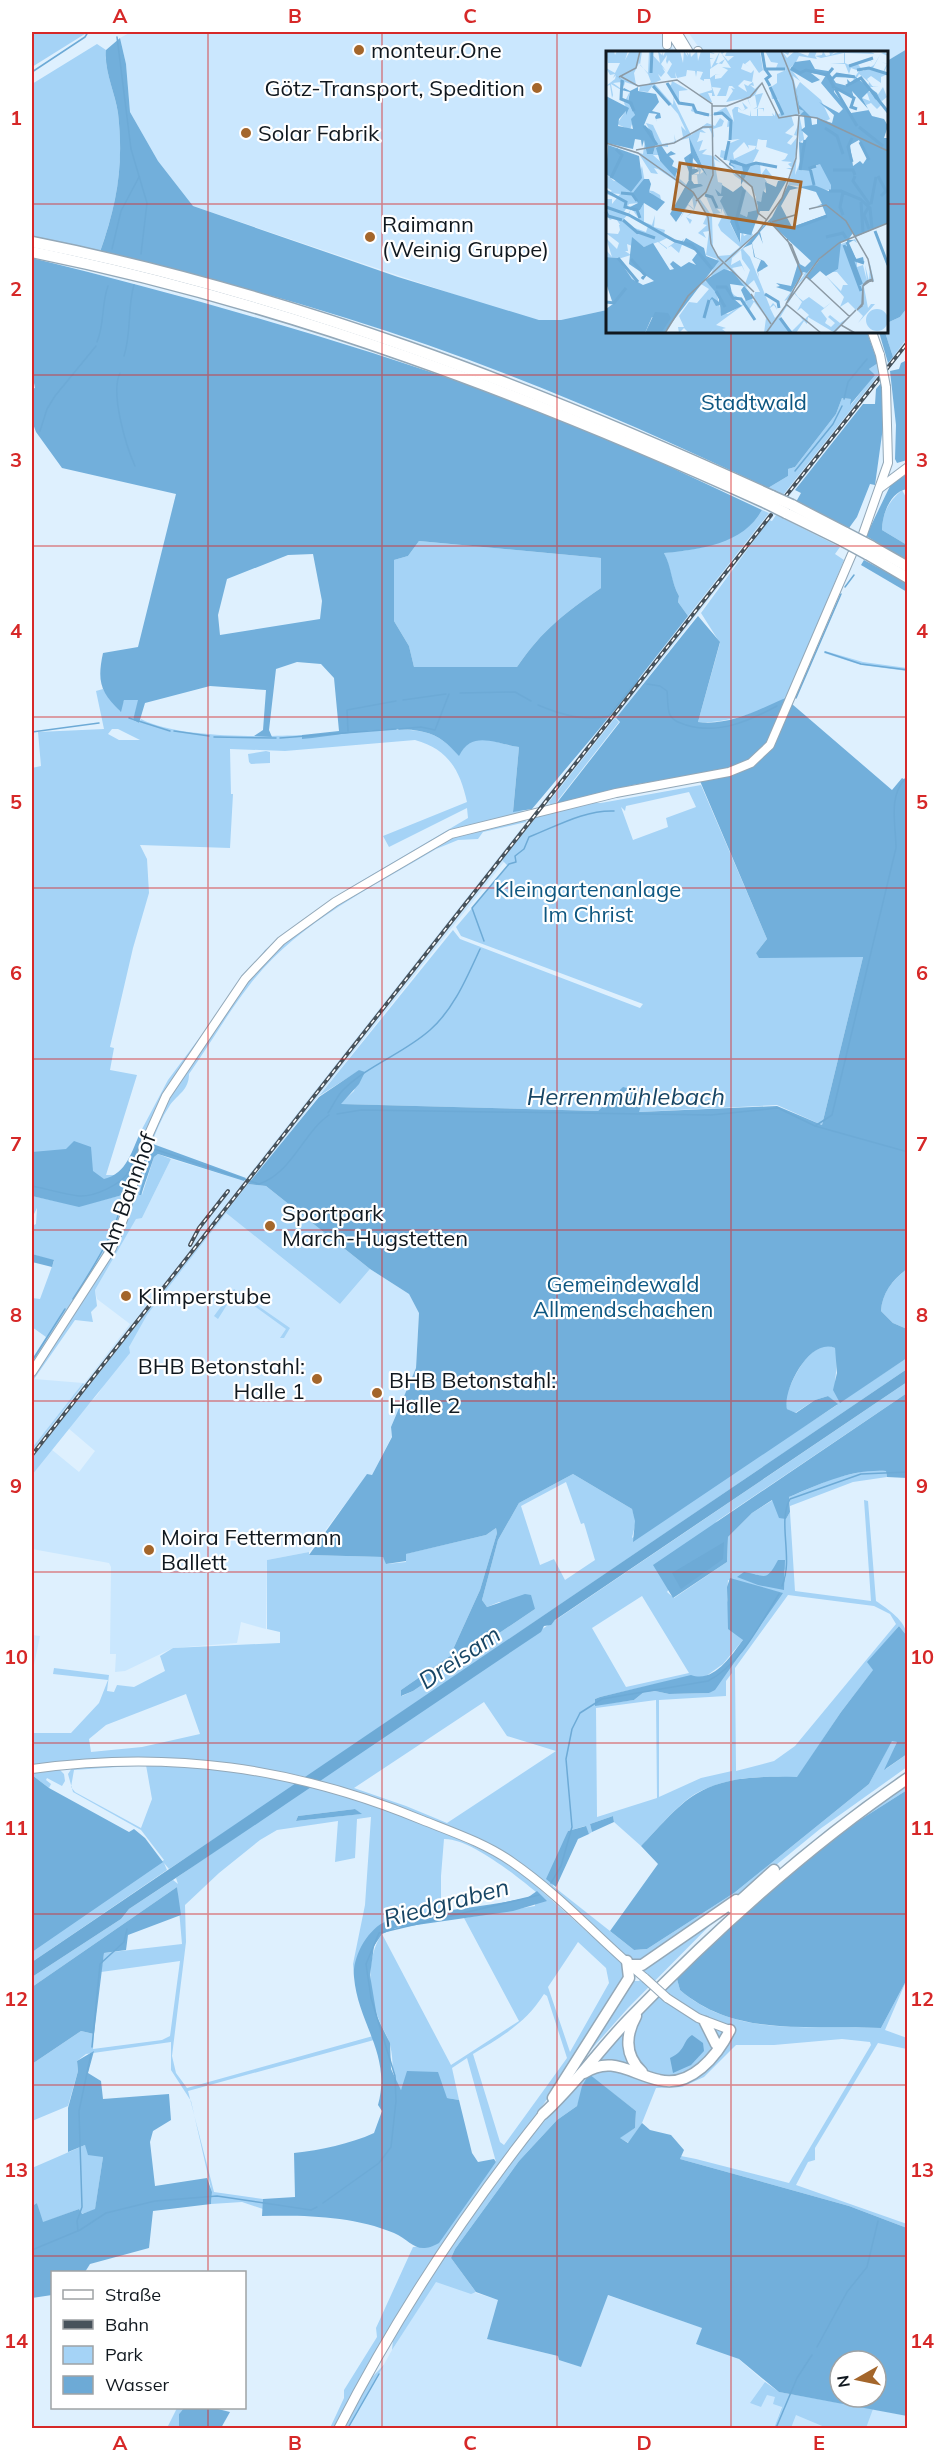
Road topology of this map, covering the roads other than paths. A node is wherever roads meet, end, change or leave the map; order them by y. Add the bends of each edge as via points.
1 (668, 32) edge
2 (677, 32) edge
3 (666, 45) dead end
4 (682, 51) edge
5 (694, 51) edge
6 (32, 242) edge
7 (32, 252) edge
8 (872, 333) edge
9 (885, 468) junction
10 (907, 468) edge
11 (898, 474) junction
12 (880, 489) junction
13 (769, 500) junction
14 (863, 534) dead end
15 (869, 550) junction
16 (852, 554) dead end
17 (908, 567) edge
18 (908, 578) edge
19 (32, 1372) edge
20 (32, 1769) edge
21 (908, 1770) edge
22 (908, 1778) edge
23 (744, 1895) junction
24 (638, 1970) junction
25 (629, 1978) junction
26 (639, 2009) junction
27 (705, 2022) junction
28 (726, 2029) joint
29 (715, 2050) junction
30 (579, 2076) junction
31 (647, 2076) junction
32 (556, 2093) junction
33 (543, 2114) junction
34 (339, 2428) edge

1 - 3 main road
1 - 4 main road
2 - 5 main road
6 - 13 highway via 195,280 420,350 595,416
7 - 13 highway via 193,290 363,340 591,425
8 - 9 main road, bridge via 886,387 890,453
9 - 10 main road
9 - 11 main road
9 - 12 main road
10 - 11 main road
11 - 12 main road
12 - 14 main road
13 - 15 highway, bridge
15 - 17 highway
15 - 18 highway
16 - 19 main road, Am Bahnhof via 770,745 751,763 698,780 634,790 476,826 438,841 335,902 281,941 245,980 166,1096 144,1145 112,1248
20 - 24 main road via 65,1764 167,1761 275,1773 398,1810 492,1850 530,1876
21 - 23 highway via 822,1830
22 - 26 highway via 856,1812 785,1870 718,1929
23 - 24 highway
23 - 32 highway
24 - 25 highway
24 - 25 highway
24 - 27 main road, bridge via 667,1998
25 - 32 highway
26 - 30 highway
26 - 31 highway via 628,2032 628,2048 632,2060
27 - 28 main road
27 - 29 highway
28 - 29 highway
29 - 31 highway via 700,2068 680,2079 663,2081
30 - 31 highway via 609,2064
30 - 33 highway
32 - 33 highway
33 - 34 main road via 426,2276

